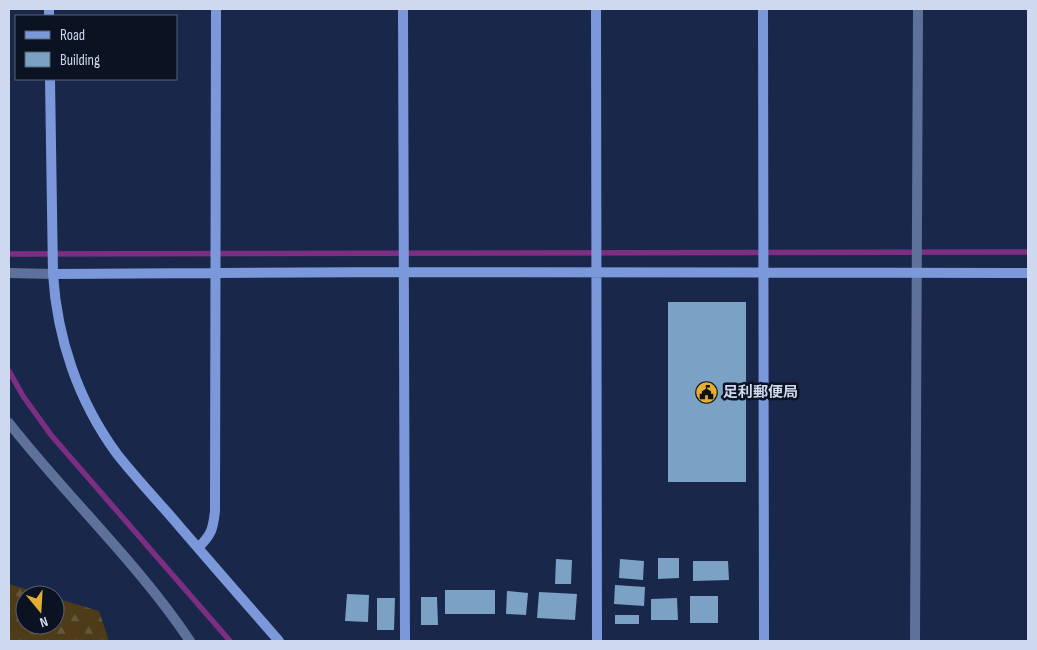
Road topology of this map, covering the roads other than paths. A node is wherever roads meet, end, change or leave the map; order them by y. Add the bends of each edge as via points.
1 (216, 9) edge
2 (403, 9) edge
3 (596, 9) edge
4 (763, 9) edge
5 (918, 9) edge
6 (50, 80) edge
7 (216, 272) junction
8 (404, 272) junction
9 (764, 272) junction
10 (9, 273) edge
11 (1028, 273) edge
12 (53, 274) junction
13 (596, 274) junction
14 (918, 274) junction
15 (9, 423) edge
16 (198, 548) junction
17 (190, 641) edge
18 (279, 641) edge
19 (405, 641) edge
20 (596, 641) edge
21 (764, 641) edge
22 (915, 641) edge

1 - 7 street
2 - 8 street
3 - 13 street
4 - 9 street
5 - 14 street
6 - 12 street
7 - 8 street
7 - 12 street
7 - 16 street via 215,511 213,529
8 - 13 street
8 - 19 street
9 - 13 street
9 - 14 street
9 - 21 street
10 - 12 street
11 - 14 street
12 - 16 street via 64,347 91,413 117,453
13 - 20 street
14 - 22 street
15 - 17 street via 170,612
16 - 18 street

